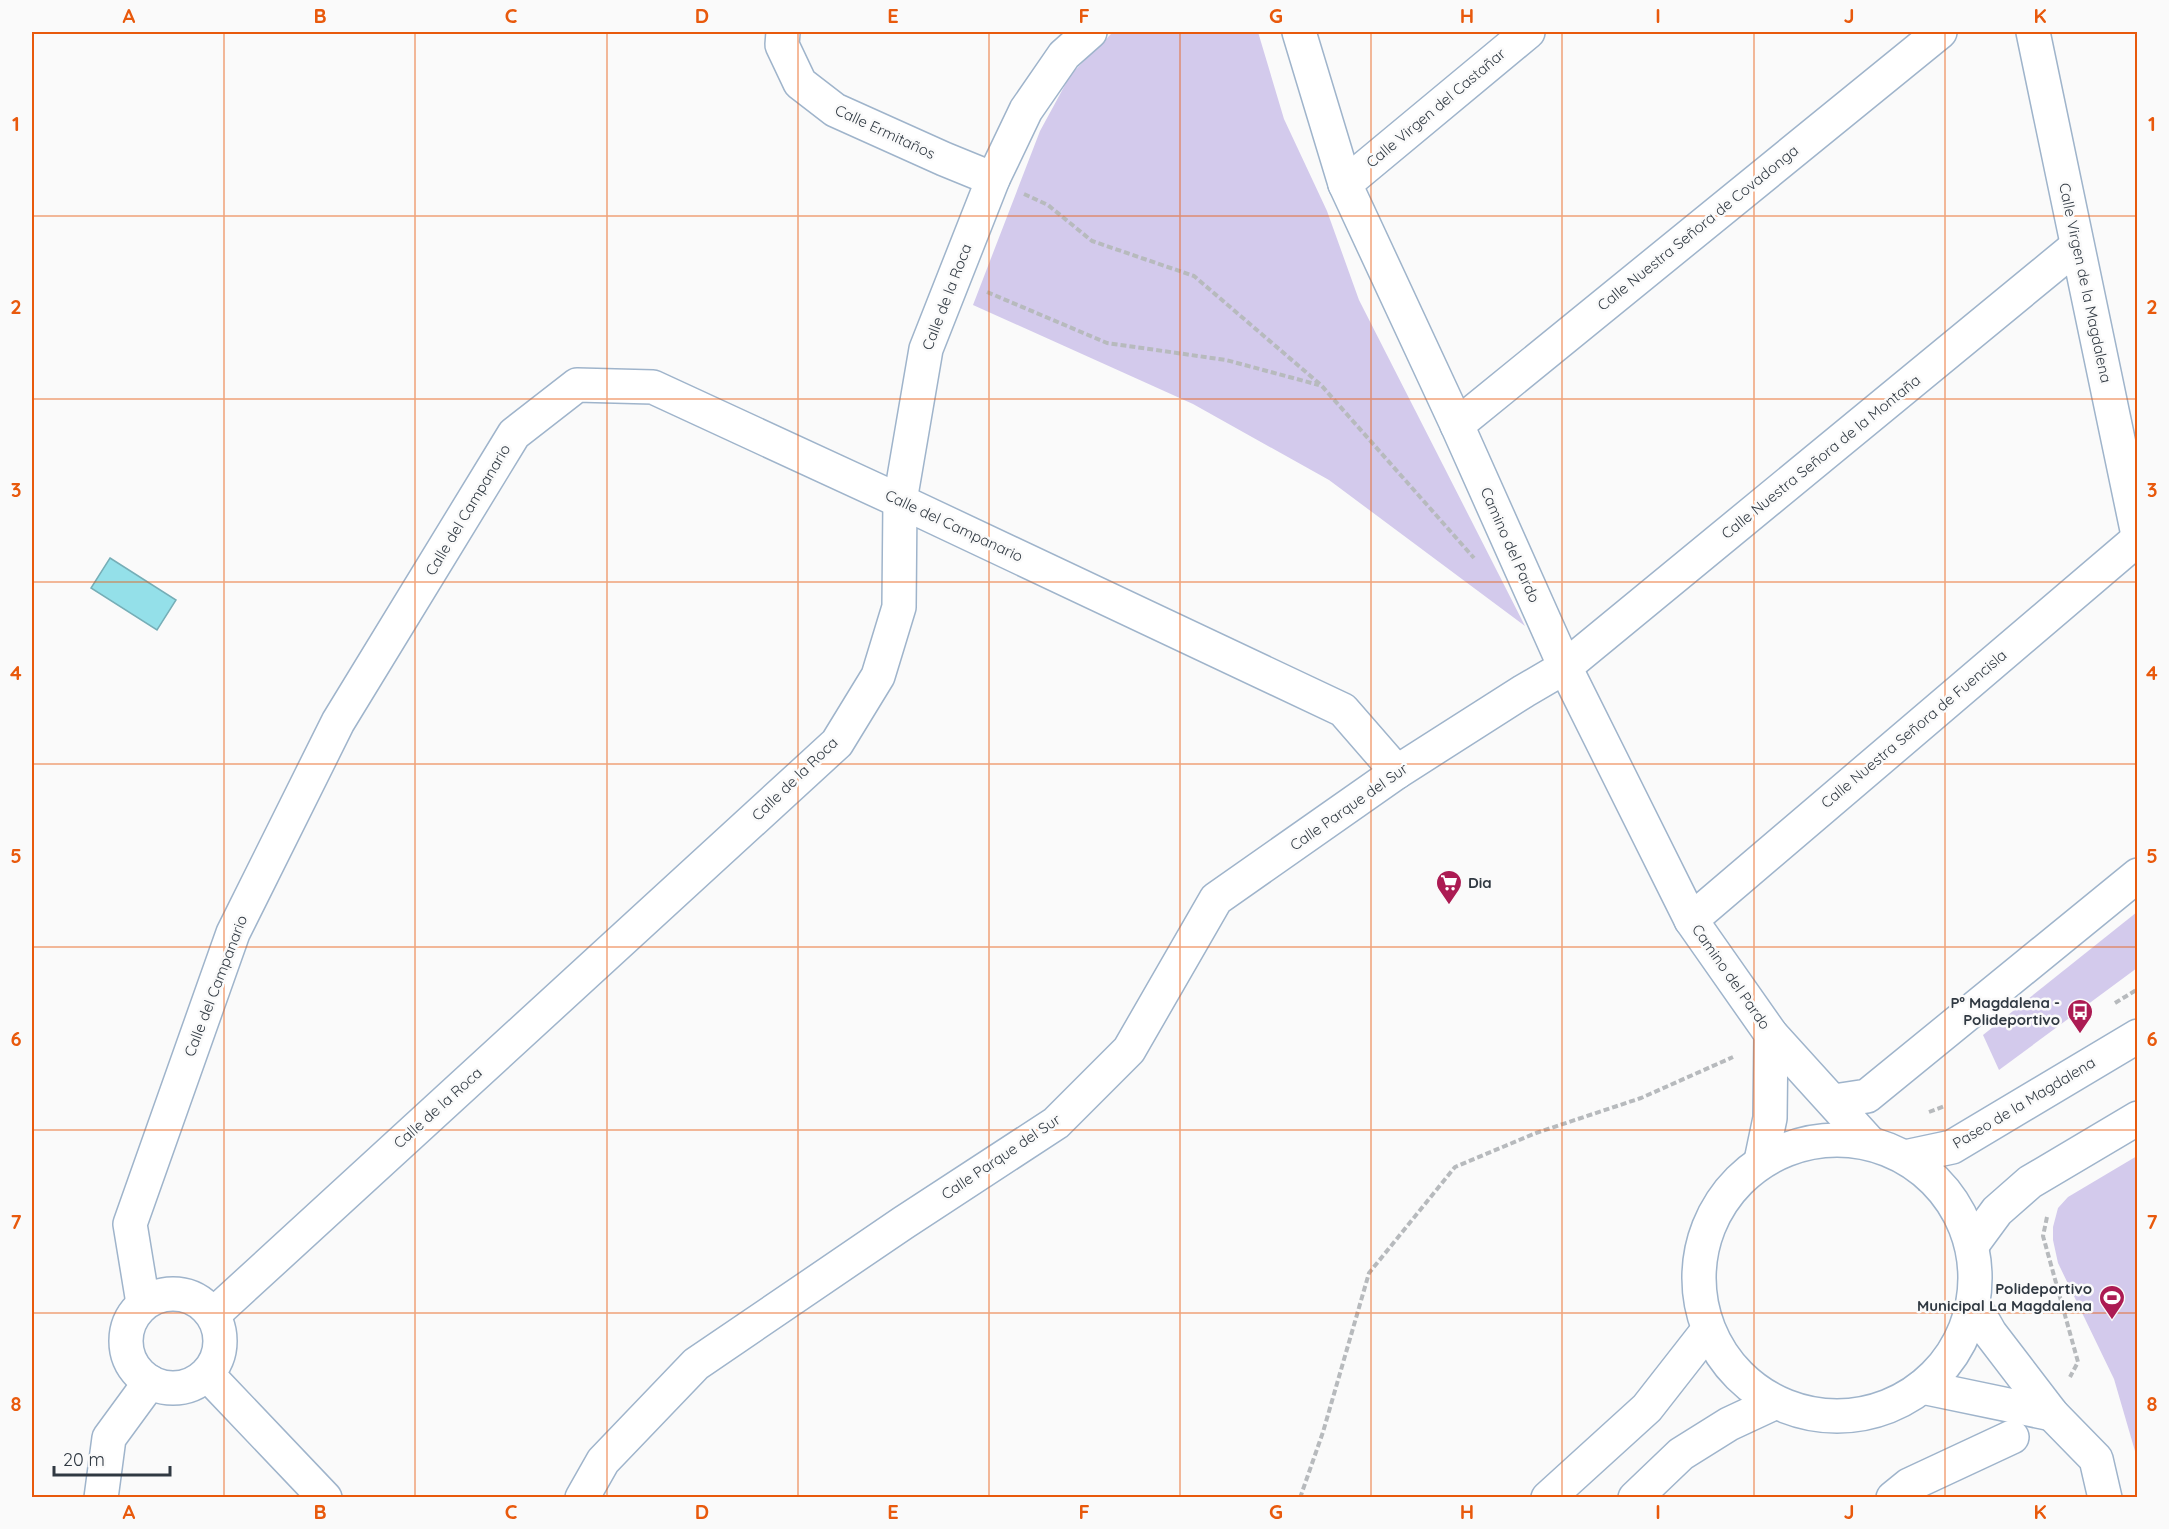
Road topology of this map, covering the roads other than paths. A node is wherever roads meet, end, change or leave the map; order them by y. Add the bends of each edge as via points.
1 (783, 32) edge
2 (1090, 32) edge
3 (1299, 32) edge
4 (1528, 32) edge
5 (1940, 32) edge
6 (2033, 32) edge
7 (993, 179) junction
8 (1345, 184) junction
9 (2077, 246) junction
10 (1457, 426) junction
11 (900, 501) junction
12 (2138, 537) edge
13 (1565, 667) junction
14 (1397, 772) junction
15 (2138, 875) edge
16 (1691, 920) junction
17 (1772, 1034) junction
18 (2138, 1036) edge
19 (1834, 1101) junction
20 (2138, 1118) edge
21 (1869, 1142) junction
22 (1905, 1156) junction
23 (1761, 1161) junction
24 (1972, 1245) junction
25 (143, 1303) junction
26 (1973, 1303) junction
27 (213, 1315) junction
28 (1708, 1330) junction
29 (207, 1374) junction
30 (150, 1382) junction
31 (1922, 1387) junction
32 (1774, 1403) junction
33 (2052, 1414) junction
34 (2012, 1437) dead end
35 (101, 1497) edge
36 (325, 1497) edge
37 (582, 1497) edge
38 (1548, 1497) edge
39 (1635, 1497) edge
40 (1893, 1497) edge
41 (2105, 1497) edge

1 - 7 street, Calle Ermitaños via 782,45 800,83 835,110
2 - 7 street, Calle de la Roca via 1064,55 1026,110
3 - 8 street, Camino del Pardo
4 - 8 street, Calle Virgen del Castañar
5 - 10 street, Calle Nuestra Señora de Covadonga
6 - 9 street, Calle Virgen de la Magdalena
7 - 11 street, Calle de la Roca via 926,349
8 - 10 street, Camino del Pardo
9 - 12 street, Calle Virgen de la Magdalena
9 - 13 street, Calle Nuestra Señora de la Montaña
10 - 13 street, Camino del Pardo
11 - 14 street, Calle del Campanario via 1343,710
11 - 25 street, Calle del Campanario via 653,387 577,385 514,434 338,722 233,933 130,1224
11 - 27 street, Calle de la Roca via 899,607 878,676 837,743
12 - 16 street, Calle Nuestra Señora de Fuencisla
13 - 14 street, Calle Parque del Sur
13 - 16 street, Camino del Pardo
14 - 37 street, Calle Parque del Sur via 1215,899 1129,1050 1056,1123 696,1364 603,1461
15 - 19 street via 1868,1096
16 - 17 street, Camino del Pardo
17 - 19 street, Camino del Pardo
17 - 23 street, Camino del Pardo via 1770,1118
18 - 22 street, Paseo de la Magdalena via 1952,1147
19 - 21 street, Camino del Pardo
20 - 24 street via 2030,1182 1997,1210
21 - 22 street
21 - 23 street via 1832,1139 1795,1145
22 - 24 street via 1948,1194
23 - 28 street via 1726,1194 1704,1236 1698,1283
24 - 26 street via 1976,1274
25 - 27 street via 173,1292 203,1303
25 - 30 street via 126,1329 124,1344 137,1373
26 - 31 street via 1963,1335 1945,1364
26 - 33 street via 1990,1333
27 - 29 street via 220,1346
28 - 32 street via 1724,1360 1747,1384
28 - 38 street via 1647,1408
29 - 30 street via 179,1388 164,1388
29 - 36 street
30 - 35 street via 109,1438
31 - 32 street via 1888,1407 1851,1416 1812,1415
31 - 33 street
32 - 39 street via 1729,1424 1681,1454
33 - 41 street via 2096,1459
34 - 40 street via 1909,1485

